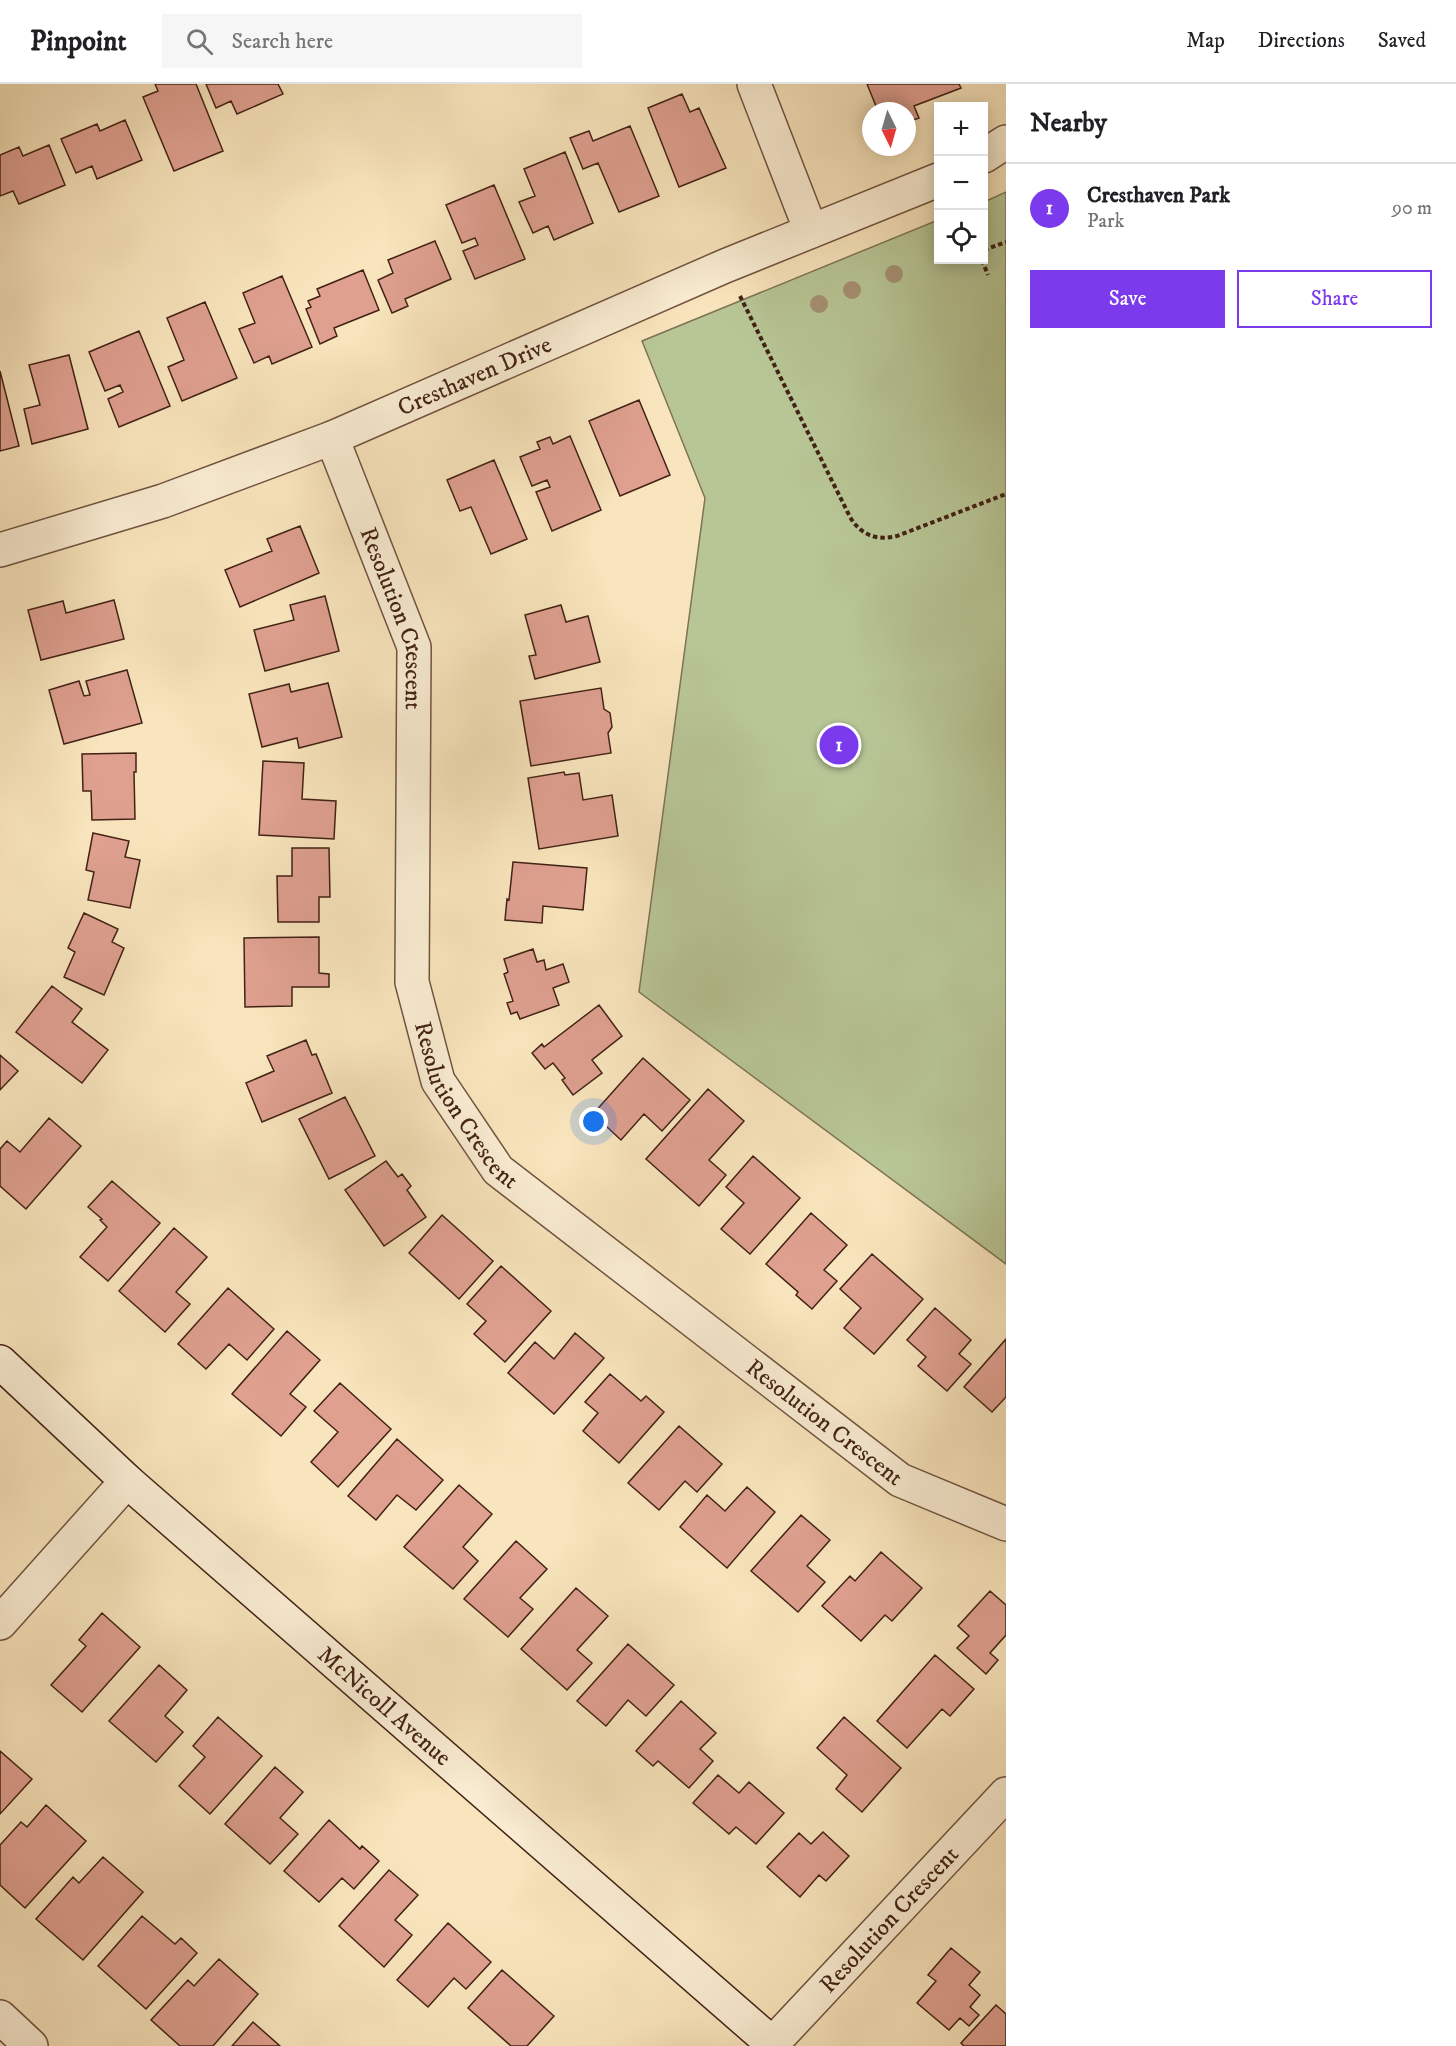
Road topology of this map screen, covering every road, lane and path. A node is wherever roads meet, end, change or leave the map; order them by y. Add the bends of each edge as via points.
1 (754, 84) edge
2 (1006, 142) edge
3 (988, 153) edge
4 (934, 182) edge
5 (811, 231) junction
6 (1006, 242) edge
7 (988, 249) edge
8 (984, 264) edge
9 (725, 266) junction
10 (988, 275) dead end
11 (332, 438) junction
12 (1006, 494) edge
13 (0, 550) edge
14 (0, 1362) edge
15 (127, 1480) junction
16 (1006, 1524) edge
17 (0, 1623) edge
18 (1006, 1794) edge
19 (0, 2017) edge
20 (773, 2045) edge
21 (31, 2046) edge

1 - 5 street
2 - 3 street
4 - 5 street, Cresthaven Drive
5 - 9 street, Cresthaven Drive
6 - 7 path
8 - 10 path
9 - 11 street, Cresthaven Drive
9 - 12 path via 858,529 872,537 897,536
11 - 13 street, Cresthaven Drive via 163,501
11 - 16 street, Resolution Crescent via 414,647 412,982 438,1081 498,1170 900,1480
14 - 15 street, McNicoll Avenue
15 - 17 street
15 - 20 street, McNicoll Avenue
18 - 20 street, Resolution Crescent
19 - 21 street

